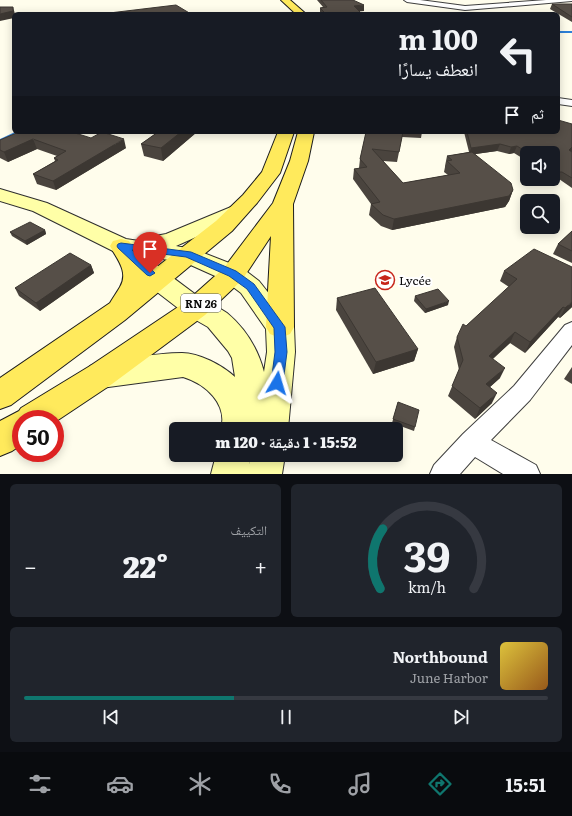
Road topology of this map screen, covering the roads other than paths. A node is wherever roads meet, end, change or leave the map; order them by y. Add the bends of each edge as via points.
1 (285, 0) edge
2 (406, 0) edge
3 (420, 0) edge
4 (535, 0) edge
5 (570, 0) edge
6 (290, 12) edge
7 (299, 12) edge
8 (560, 101) edge
9 (572, 103) edge
10 (285, 134) edge
11 (306, 134) edge
12 (0, 195) edge
13 (283, 204) junction
14 (238, 211) junction
15 (121, 246) junction
16 (188, 255) junction
17 (233, 274) junction
18 (157, 279) junction
19 (196, 308) junction
20 (116, 313) junction
21 (280, 327) junction
22 (572, 330) edge
23 (101, 376) junction
24 (0, 395) edge
25 (46, 410) edge
26 (240, 422) edge
27 (240, 422) edge
28 (272, 422) edge
29 (12, 432) edge
30 (0, 440) edge
31 (472, 442) junction
32 (232, 462) edge
33 (267, 462) edge
34 (229, 474) edge
35 (264, 474) edge
36 (443, 474) edge
37 (527, 474) edge

1 - 6 main road
1 - 7 main road
2 - 5 street via 465,8
3 - 4 street via 475,4
8 - 9 street
10 - 14 main road via 271,173
11 - 13 main road, RN 26 via 299,161
12 - 15 main road via 40,207
13 - 17 main road, RN 26
13 - 21 main road
14 - 15 main road via 171,240
14 - 16 main road via 224,226
15 - 16 main road
15 - 18 main road
15 - 20 main road via 137,273 135,285
16 - 17 main road
16 - 18 main road
17 - 19 main road, RN 26
17 - 21 main road via 250,287
18 - 19 main road, RN 26
18 - 20 main road
19 - 23 main road, RN 26
19 - 26 main road via 217,320 238,343 246,358 250,379
20 - 24 main road
21 - 28 main road via 281,352
22 - 31 street via 522,393
23 - 25 main road, RN 26
23 - 27 main road via 183,365 202,370 216,378 231,394
29 - 30 main road
31 - 36 street
31 - 37 street
32 - 34 main road
33 - 35 main road

